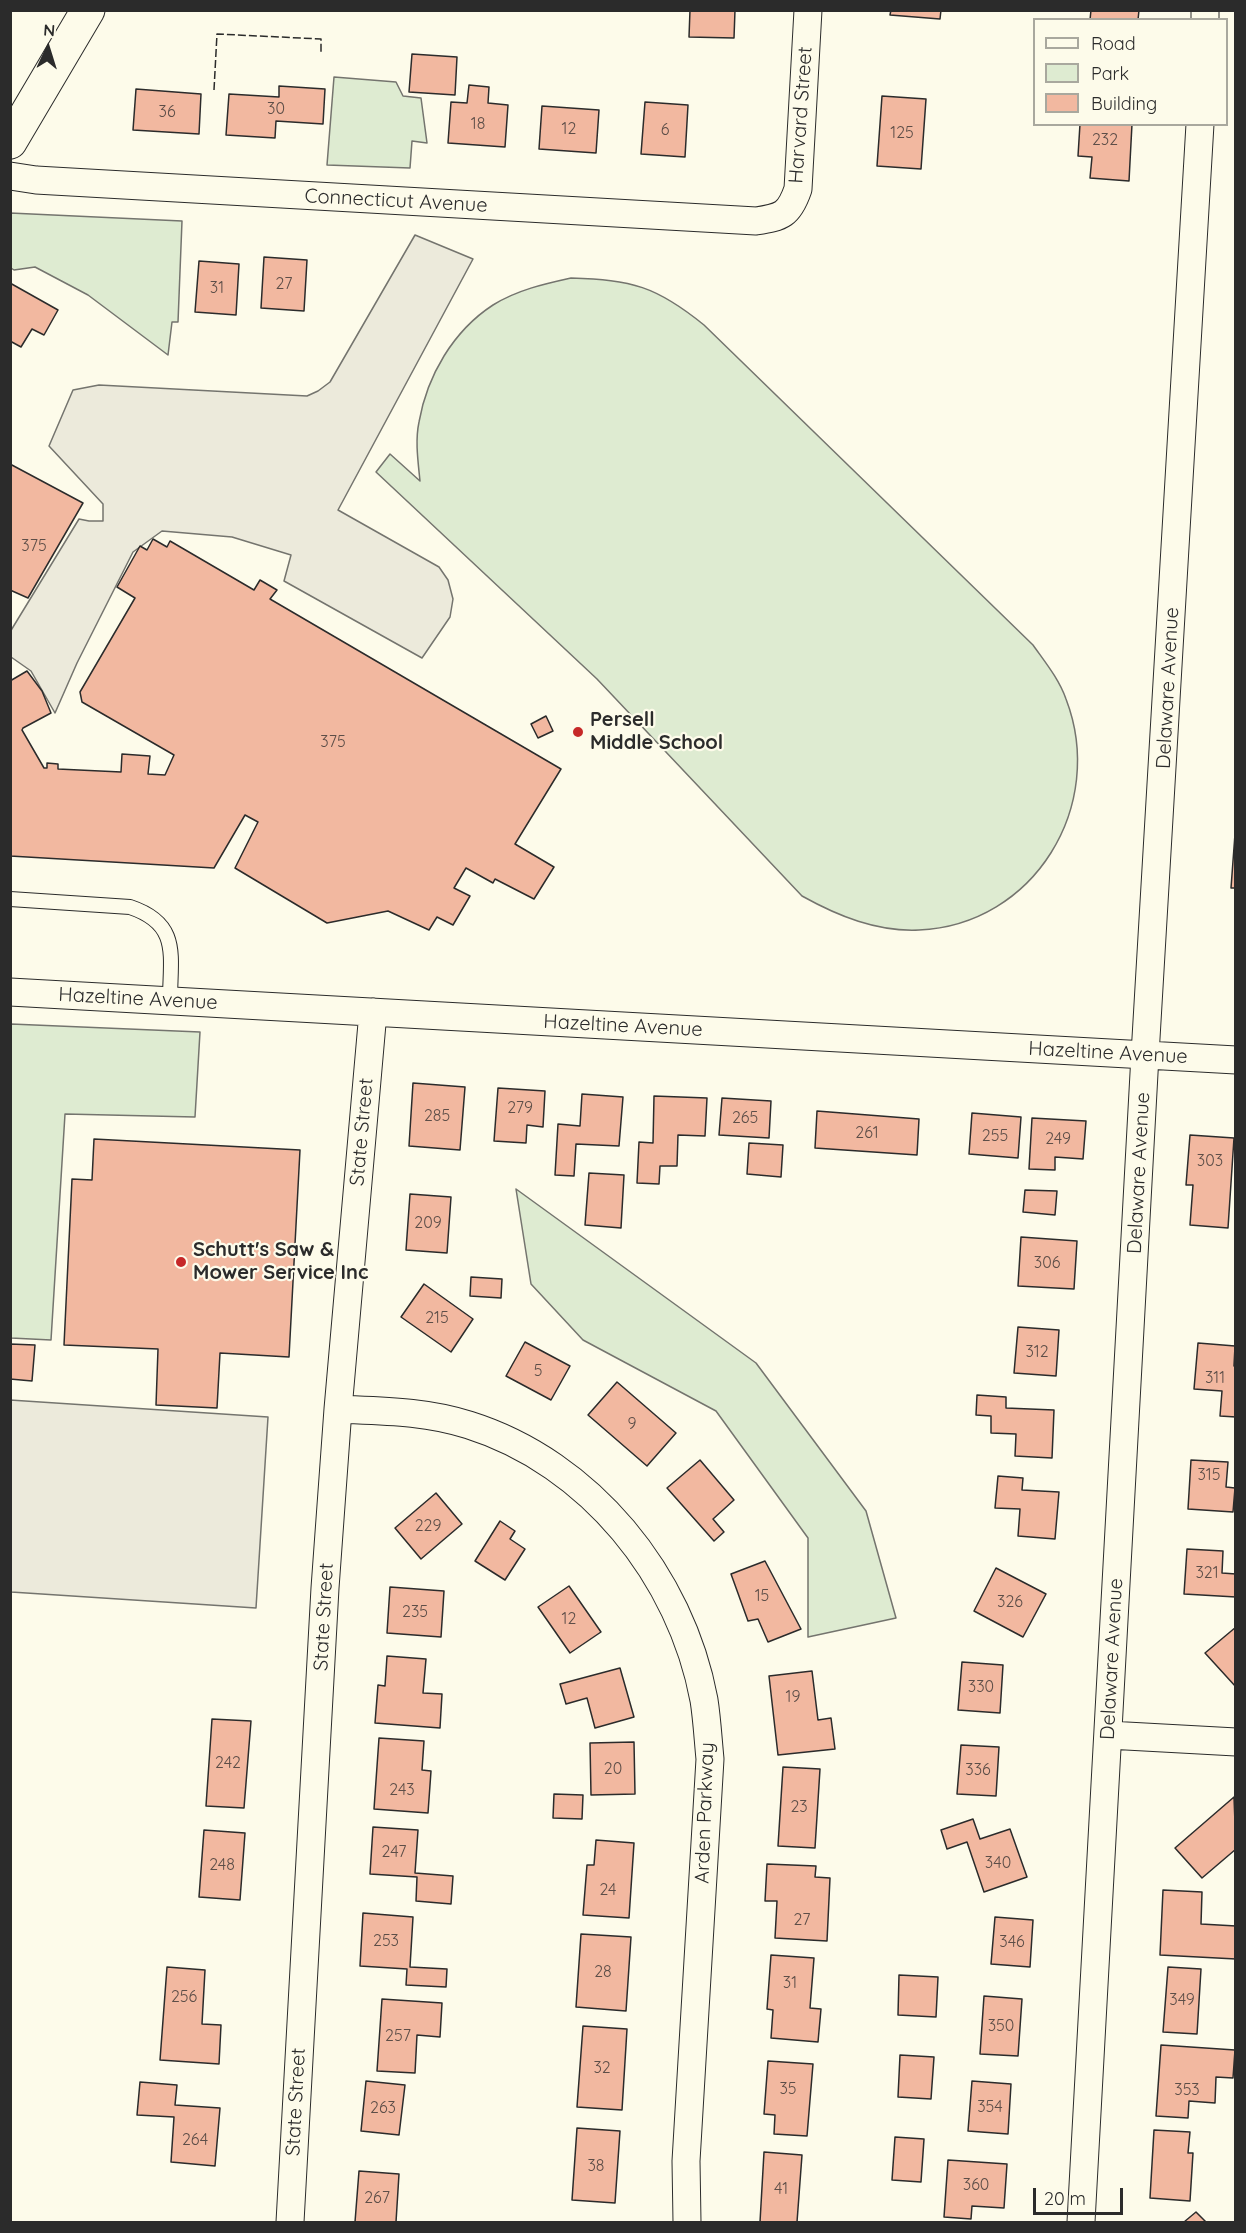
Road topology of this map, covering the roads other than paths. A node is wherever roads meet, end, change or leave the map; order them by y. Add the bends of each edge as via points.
1 (88, 10) edge
2 (808, 10) edge
3 (1200, 126) edge
4 (13, 132) edge
5 (10, 176) edge
6 (782, 216) joint
7 (10, 898) edge
8 (10, 992) edge
9 (170, 1001) junction
10 (373, 1012) junction
11 (1145, 1055) junction
12 (1236, 1060) edge
13 (338, 1409) junction
14 (1108, 1735) junction
15 (1236, 1742) edge
16 (290, 2223) edge
17 (687, 2223) edge
18 (1081, 2223) edge

1 - 4 street
2 - 6 street, Harvard Street via 798,189
3 - 11 street, Delaware Avenue
5 - 6 street, Connecticut Avenue via 733,220
7 - 9 lane via 130,907 156,919 169,939
8 - 9 street, Hazeltine Avenue
9 - 10 street, Hazeltine Avenue
10 - 11 street, Hazeltine Avenue
10 - 13 street, State Street
11 - 12 street, Hazeltine Avenue
11 - 14 street, Delaware Avenue
13 - 16 street, State Street
13 - 17 street, Arden Parkway via 409,1411 468,1425 504,1438 570,1477 608,1513 646,1560 676,1612 704,1699 710,1759 686,2161
14 - 15 street
14 - 18 street, Delaware Avenue

